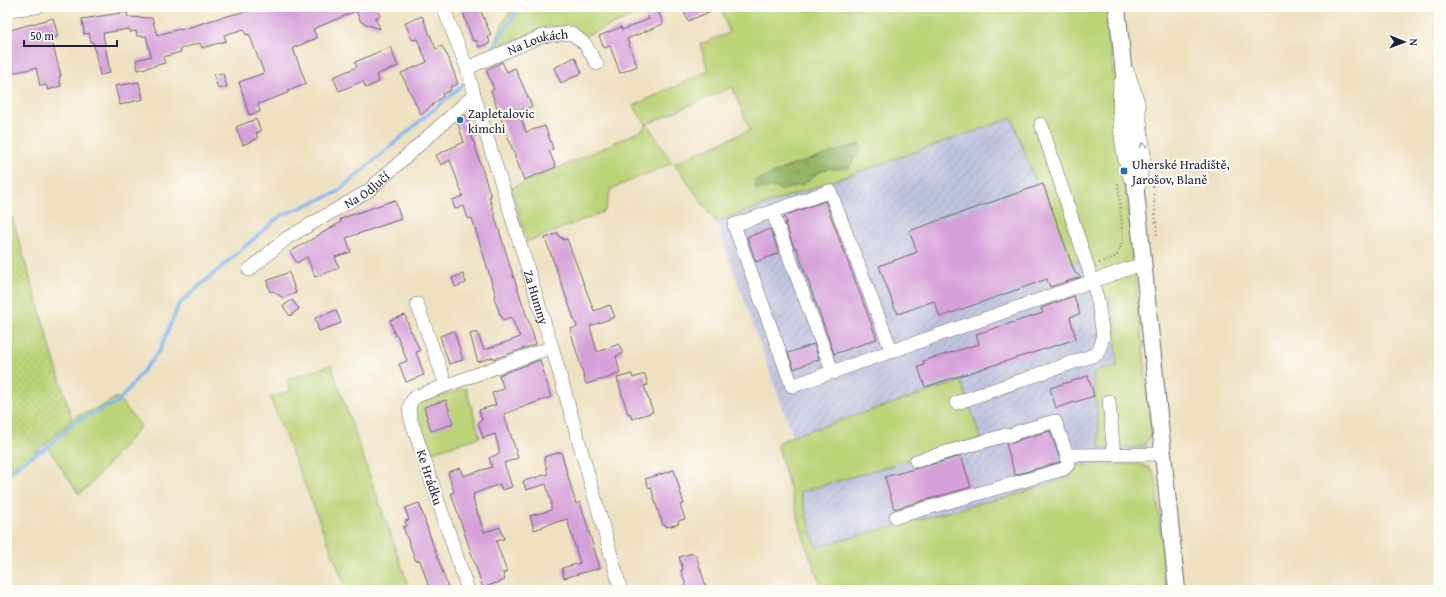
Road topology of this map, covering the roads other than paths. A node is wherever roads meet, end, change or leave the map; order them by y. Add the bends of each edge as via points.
1 (37, 7) edge
2 (443, 7) edge
3 (1117, 7) edge
4 (8, 12) edge
5 (597, 64) dead end
6 (469, 75) junction
7 (474, 94) junction
8 (1041, 124) dead end
9 (772, 211) junction
10 (1143, 266) junction
11 (249, 270) dead end
12 (1093, 282) junction
13 (417, 304) dead end
14 (552, 347) junction
15 (892, 352) junction
16 (833, 372) junction
17 (446, 385) junction
18 (1109, 401) dead end
19 (956, 403) dead end
20 (1162, 454) junction
21 (1114, 455) junction
22 (1067, 456) junction
23 (916, 461) dead end
24 (896, 517) dead end
25 (468, 590) edge
26 (621, 590) edge
27 (1176, 590) edge

1 - 4 street
2 - 6 street, Za Humny
3 - 10 main road
5 - 6 street, Na Loukách via 585,44 571,33 542,36 485,60
6 - 7 street, Za Humny
7 - 11 street, Na Odlučí via 368,191 287,238
7 - 14 street, Za Humny
8 - 12 street
9 - 15 street via 830,191
9 - 16 street
9 - 16 street via 734,225 792,386
10 - 12 street via 1133,267
10 - 20 main road
12 - 15 street
12 - 19 street via 1103,337 1097,354
13 - 17 street
14 - 17 street, Ke Hrádku
14 - 26 street, Za Humny
15 - 16 street
17 - 25 street, Ke Hrádku via 417,396 410,403 409,413
18 - 21 street
20 - 21 street
20 - 27 main road
21 - 22 street
22 - 23 street via 1055,421 1014,435 1006,435
22 - 24 street via 1068,465 1064,470

